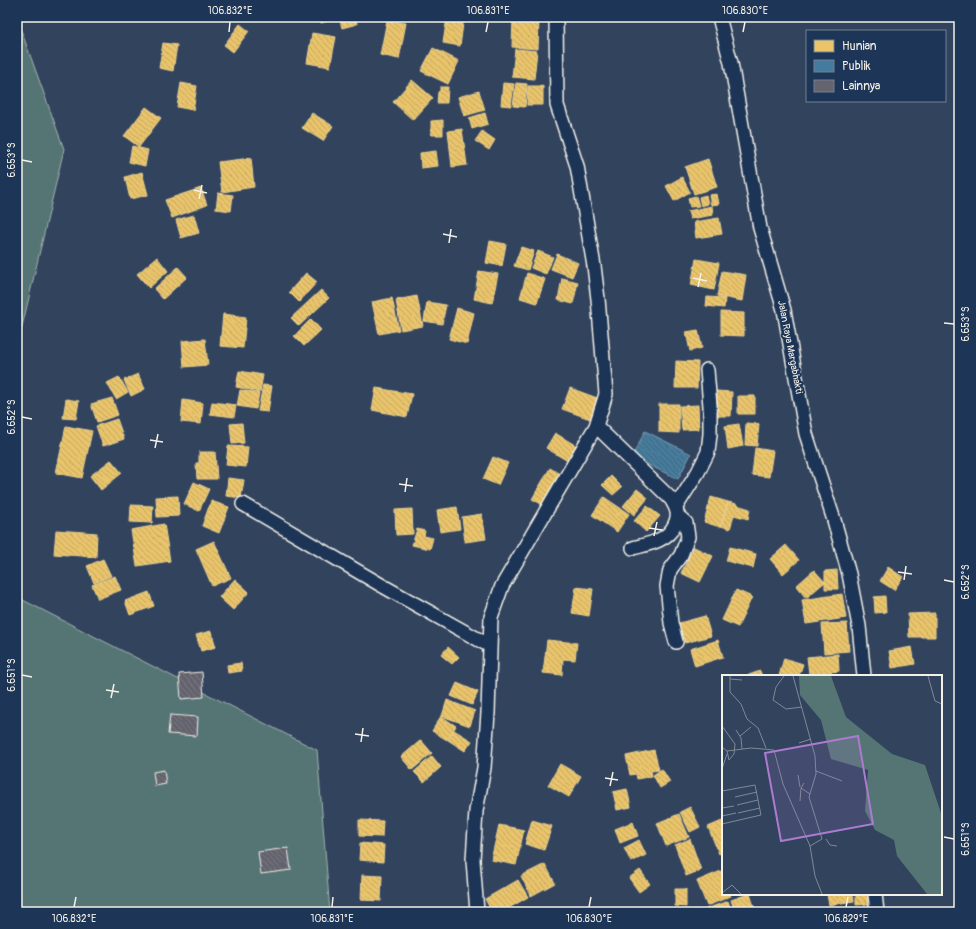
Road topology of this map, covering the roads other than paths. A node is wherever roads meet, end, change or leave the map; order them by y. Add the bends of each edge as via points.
1 (556, 17) edge
2 (720, 17) edge
3 (707, 370) dead end
4 (596, 426) junction
5 (243, 504) dead end
6 (677, 511) junction
7 (633, 548) dead end
8 (676, 642) dead end
9 (490, 646) junction
10 (864, 675) edge
11 (875, 895) edge
12 (478, 912) edge
13 (877, 912) edge

1 - 4 street via 557,105 577,166 598,299 606,394
2 - 10 street, Jalan Raya Margabhakti via 731,63 760,228 784,310 806,434 849,574 859,626
3 - 6 street via 710,406 708,452
4 - 6 street via 672,499
4 - 9 street via 502,586 491,617
5 - 9 street
6 - 7 street via 676,522 666,536
6 - 8 street via 686,523 688,537 681,555 670,570 667,586
9 - 12 street via 484,768 476,811 473,860
11 - 13 street

